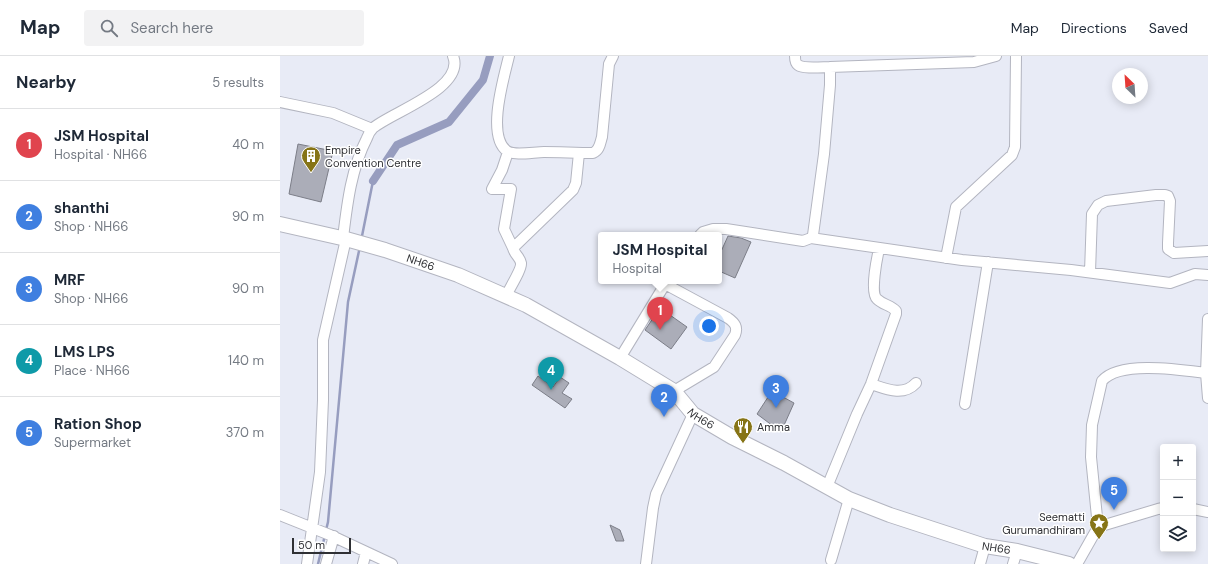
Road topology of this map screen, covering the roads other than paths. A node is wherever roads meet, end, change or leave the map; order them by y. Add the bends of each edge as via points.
1 (453, 56) edge
2 (509, 56) edge
3 (613, 56) edge
4 (794, 56) edge
5 (996, 56) edge
6 (1016, 56) edge
7 (895, 60) edge
8 (940, 60) edge
9 (830, 66) junction
10 (280, 102) edge
11 (372, 129) junction
12 (508, 152) junction
13 (579, 153) junction
14 (280, 224) edge
15 (703, 232) edge
16 (811, 238) junction
17 (344, 239) junction
18 (513, 248) junction
19 (879, 249) junction
20 (1208, 251) edge
21 (946, 258) junction
22 (988, 262) junction
23 (1090, 272) junction
24 (1208, 275) edge
25 (665, 284) edge
26 (668, 284) edge
27 (506, 296) junction
28 (1208, 319) edge
29 (620, 358) junction
30 (1206, 373) junction
31 (916, 383) dead end
32 (871, 384) junction
33 (674, 391) junction
34 (1208, 398) edge
35 (965, 404) dead end
36 (693, 414) junction
37 (827, 487) junction
38 (849, 499) junction
39 (1160, 508) edge
40 (1196, 510) edge
41 (1208, 512) edge
42 (280, 515) edge
43 (1098, 527) junction
44 (315, 528) junction
45 (332, 535) junction
46 (985, 546) junction
47 (366, 552) junction
48 (1015, 558) edge
49 (831, 560) dead end
50 (307, 564) edge
51 (326, 564) edge
52 (363, 564) edge
53 (392, 564) edge
54 (646, 564) edge
55 (980, 564) edge
56 (1069, 564) edge
57 (1077, 564) edge

1 - 11 street via 454,71 440,87
2 - 12 street via 496,128 503,147
3 - 13 street via 609,64 600,147 593,153
4 - 9 street via 798,66
5 - 8 street via 974,62
6 - 21 street via 1015,147 1012,155 956,207
7 - 8 street
7 - 9 street
9 - 16 street via 824,154 815,228
10 - 11 street via 334,113
11 - 17 street via 355,168
12 - 13 street
12 - 18 street via 492,189 511,189 504,229
13 - 18 street via 574,190
14 - 17 highway, NH66 / NH66
15 - 16 street via 726,229 792,240 803,241
16 - 19 street
17 - 27 highway, NH66 / NH66 via 458,275
17 - 44 street via 323,340 320,472
18 - 27 street via 521,266
19 - 21 street
19 - 32 street via 874,274 875,296 879,301 894,308 896,314
20 - 23 street via 1174,253 1168,249 1168,196 1106,201 1098,205 1092,214
21 - 22 street
22 - 23 street
22 - 35 street
23 - 24 street via 1170,283 1195,274
25 - 29 street
26 - 33 street via 728,318 736,325 737,330 714,367
27 - 29 highway, NH66 / NH66
28 - 30 street
29 - 33 highway, NH66 / NH66
30 - 34 street
30 - 43 street via 1146,368 1115,372 1102,381 1092,425 1091,457
31 - 32 street via 908,390 895,391
32 - 37 street
33 - 36 highway, NH66 / NH66
36 - 37 highway, NH66 / NH66
36 - 54 street via 656,494
37 - 38 highway, NH66 / NH66
38 - 46 highway, NH66 / NH66
38 - 49 street
39 - 43 street
40 - 41 street
42 - 44 street
43 - 57 street
44 - 45 street
44 - 50 street
45 - 47 street
45 - 51 street
46 - 48 highway, NH66 / NH66
46 - 55 street
47 - 52 street
47 - 53 street
48 - 56 highway, NH66 / NH66

